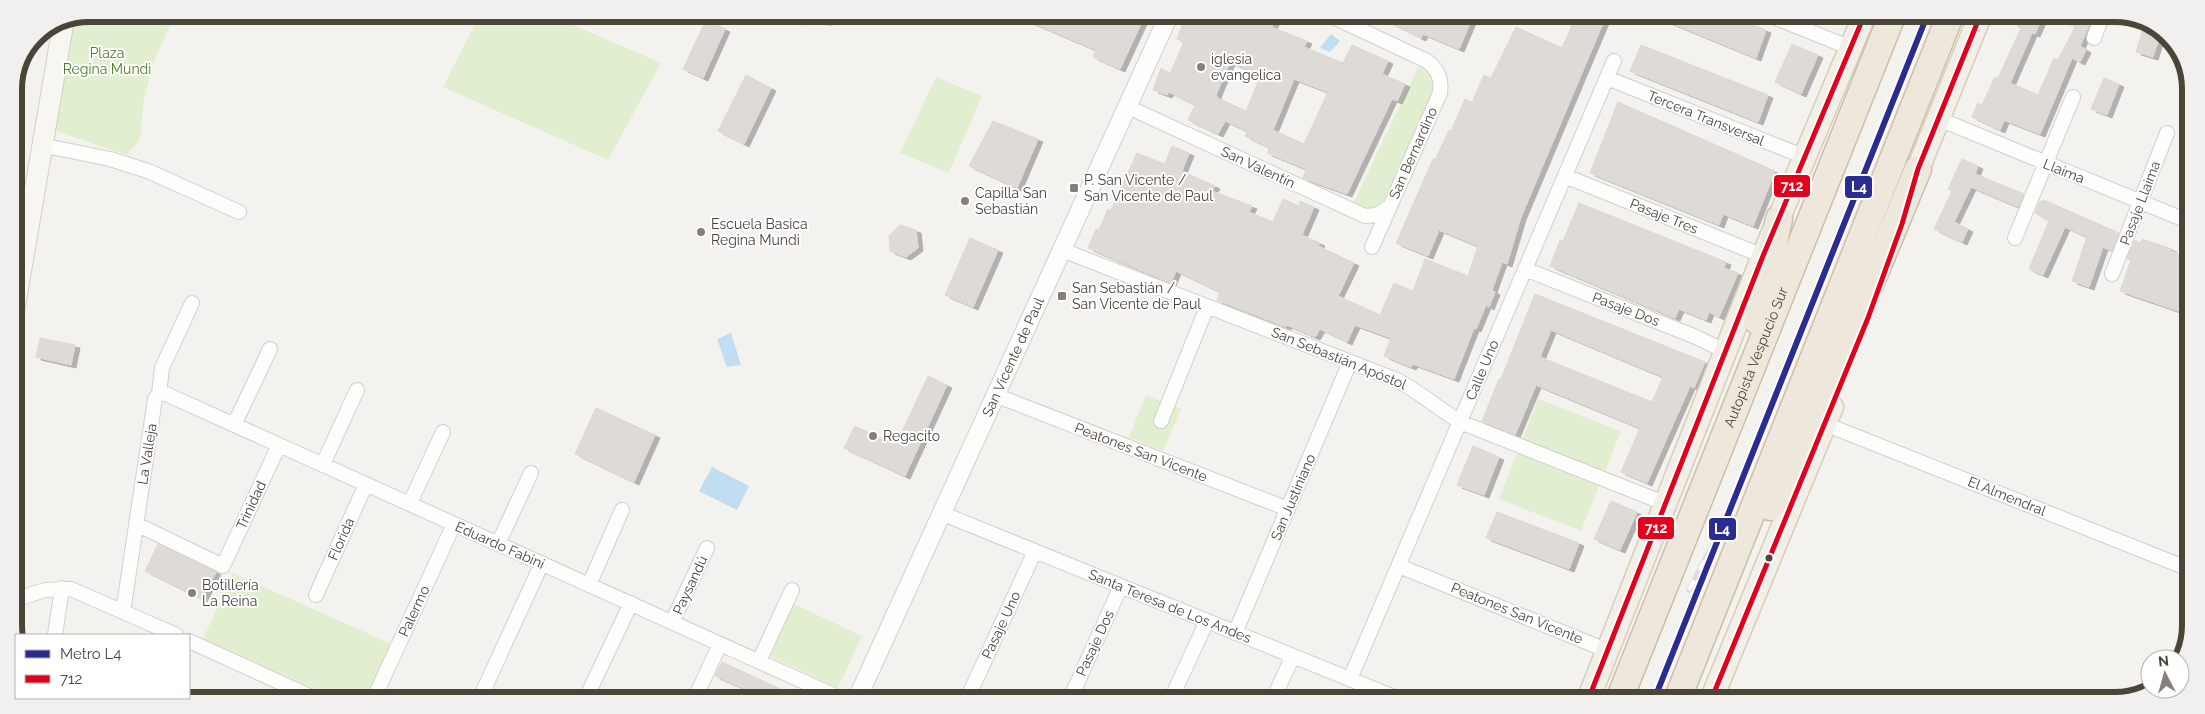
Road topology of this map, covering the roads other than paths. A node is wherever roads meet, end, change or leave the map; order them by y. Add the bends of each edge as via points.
1 (1166, 22) edge
2 (1344, 22) edge
3 (1786, 22) edge
4 (1862, 22) edge
5 (1890, 22) edge
6 (1948, 22) edge
7 (1978, 22) edge
8 (2100, 22) edge
9 (62, 29) edge
10 (2094, 38) dead end
11 (1851, 48) junction
12 (1614, 61) dead end
13 (1607, 78) junction
14 (2073, 98) dead end
15 (1128, 107) junction
16 (1939, 119) junction
17 (2167, 133) dead end
18 (41, 145) junction
19 (1805, 157) junction
20 (2046, 164) junction
21 (1918, 169) junction
22 (1565, 176) junction
23 (2140, 202) junction
24 (1389, 207) junction
25 (239, 212) dead end
26 (1779, 219) junction
27 (2182, 219) edge
28 (2016, 238) dead end
29 (1372, 248) dead end
30 (1062, 250) junction
31 (1763, 256) junction
32 (22, 261) edge
33 (1525, 269) junction
34 (2112, 274) dead end
35 (192, 303) dead end
36 (1207, 306) junction
37 (270, 349) dead end
38 (1725, 350) junction
39 (1350, 362) junction
40 (357, 390) dead end
41 (158, 394) junction
42 (995, 395) junction
43 (1741, 395) junction
44 (1160, 420) dead end
45 (1460, 422) junction
46 (234, 424) junction
47 (1825, 424) junction
48 (443, 432) dead end
49 (279, 445) junction
50 (323, 464) junction
51 (531, 473) dead end
52 (366, 484) junction
53 (1664, 503) junction
54 (410, 504) junction
55 (1288, 509) junction
56 (622, 510) dead end
57 (941, 513) junction
58 (136, 524) junction
59 (454, 524) junction
60 (498, 544) junction
61 (707, 548) dead end
62 (1035, 551) junction
63 (542, 564) junction
64 (2182, 565) edge
65 (1398, 566) junction
66 (1729, 570) junction
67 (590, 585) junction
68 (1121, 586) junction
69 (62, 588) junction
70 (792, 590) dead end
71 (316, 595) dead end
72 (23, 597) edge
73 (631, 603) junction
74 (123, 612) junction
75 (1207, 621) junction
76 (672, 622) junction
77 (1235, 633) junction
78 (54, 634) edge
79 (174, 634) edge
80 (190, 641) edge
81 (720, 644) junction
82 (1606, 650) junction
83 (1293, 656) junction
84 (759, 661) junction
85 (1350, 680) junction
86 (301, 692) edge
87 (377, 692) edge
88 (483, 692) edge
89 (589, 692) edge
90 (698, 692) edge
91 (827, 692) edge
92 (860, 692) edge
93 (970, 692) edge
94 (1073, 692) edge
95 (1174, 692) edge
96 (1276, 692) edge
97 (1372, 692) edge
98 (1591, 692) edge
99 (1622, 692) edge
100 (1680, 692) edge
101 (1714, 692) edge

1 - 15 street, San Vicente de Paul
2 - 24 street, San Bernardino via 1427,60 1440,76 1440,93
3 - 11 street
4 - 11 main road
5 - 43 highway, Autopista Vespucio Sur
6 - 66 highway
7 - 16 main road
8 - 10 street
9 - 18 main road
11 - 19 main road
12 - 13 street, Calle Uno
13 - 19 street, Tercera Transversal
13 - 22 street, Calle Uno
14 - 20 street
15 - 24 street, San Valentín via 1365,216 1376,215
15 - 30 street, San Vicente de Paul
16 - 20 street, Llaima
16 - 21 main road
17 - 23 street, Pasaje Llaima
18 - 25 street via 101,157 148,171
18 - 32 main road
19 - 26 main road
20 - 23 street, Llaima
20 - 28 street
21 - 47 main road via 1885,273
21 - 66 highway via 1814,420 1769,509
22 - 31 street, Pasaje Tres
22 - 33 street, Calle Uno
23 - 27 street, Llaima
23 - 34 street, Pasaje Llaima
24 - 29 street, San Bernardino
26 - 31 main road
26 - 43 highway
30 - 36 street, San Sebastián Apóstol
30 - 42 street, San Vicente de Paul
31 - 38 main road
33 - 38 street, Pasaje Dos
33 - 45 street, Calle Uno
35 - 41 street, La Valleja via 162,368
36 - 39 street, San Sebastián Apóstol
36 - 44 street
37 - 46 street
38 - 53 main road
39 - 45 street, San Sebastián Apóstol via 1412,388
39 - 55 street, San Justiniano
40 - 50 street
41 - 46 street, Eduardo Fabini via 166,394
41 - 58 street, La Valleja
42 - 55 street, Peatones San Vicente
42 - 57 street, San Vicente de Paul
43 - 99 highway, Autopista Vespucio Sur
45 - 53 street, San Sebastián Apóstol
45 - 65 street, Calle Uno
46 - 49 street, Eduardo Fabini
47 - 64 street, El Almendral
47 - 101 main road
48 - 54 street
49 - 50 street, Eduardo Fabini
49 - 58 street, Trinidad via 224,566
50 - 52 street, Eduardo Fabini
51 - 60 street
52 - 54 street, Eduardo Fabini
52 - 71 street, Florida
53 - 82 main road
54 - 59 street, Eduardo Fabini
55 - 77 street, San Justiniano
56 - 67 street
57 - 62 street, Santa Teresa de Los Andes
57 - 92 street, San Vicente de Paul
58 - 74 street, La Valleja
59 - 60 street, Eduardo Fabini
59 - 87 street, Palermo
60 - 63 street, Eduardo Fabini
61 - 76 street, Paysandú
62 - 68 street, Santa Teresa de Los Andes
62 - 93 street, Pasaje Uno
63 - 67 street, Eduardo Fabini
63 - 88 street
65 - 82 street, Peatones San Vicente
65 - 85 street, Calle Uno
66 - 100 highway
67 - 73 street, Eduardo Fabini
68 - 75 street, Santa Teresa de Los Andes
68 - 94 street, Pasaje Dos
69 - 72 street
69 - 74 street via 80,592
69 - 78 street
70 - 84 street
73 - 76 street, Eduardo Fabini
73 - 89 street
74 - 79 street
75 - 77 street, Santa Teresa de Los Andes
75 - 95 street
76 - 81 street, Eduardo Fabini
77 - 83 street, Santa Teresa de Los Andes
80 - 86 street
81 - 84 street, Eduardo Fabini
81 - 90 street
82 - 98 main road
83 - 85 street, Santa Teresa de Los Andes
83 - 96 street
84 - 91 street, Eduardo Fabini
85 - 97 street, Santa Teresa de Los Andes

